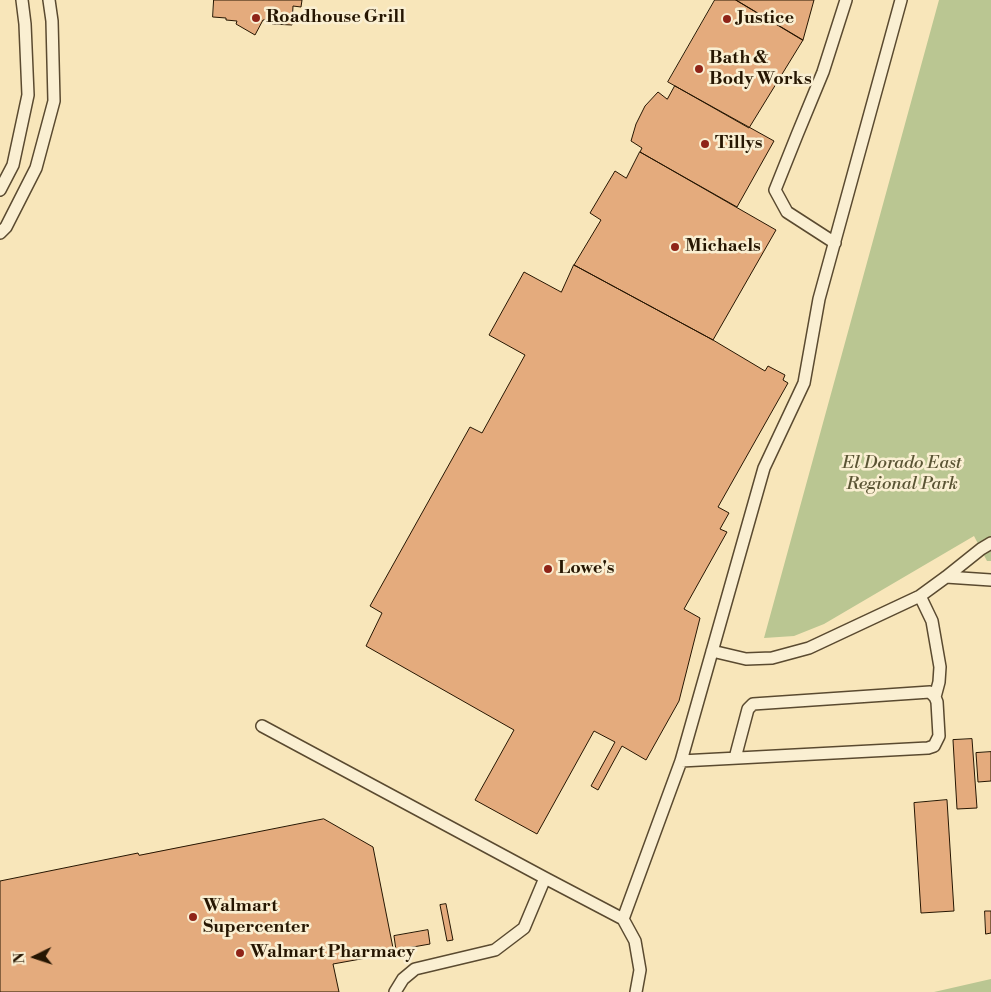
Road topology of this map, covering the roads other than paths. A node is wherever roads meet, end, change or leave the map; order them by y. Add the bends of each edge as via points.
1 (22, 0) edge
2 (49, 0) edge
3 (846, 0) edge
4 (901, 0) edge
5 (0, 190) edge
6 (0, 233) edge
7 (835, 243) junction
8 (991, 543) edge
9 (946, 578) junction
10 (991, 580) edge
11 (920, 596) junction
12 (712, 651) junction
13 (935, 696) junction
14 (262, 726) dead end
15 (735, 758) junction
16 (681, 761) junction
17 (545, 878) junction
18 (623, 919) junction
19 (395, 992) edge
20 (636, 992) edge

1 - 5 lane via 28,95 13,165
2 - 6 lane via 54,101 36,168
3 - 7 lane via 823,72 775,190 787,212
4 - 7 lane
7 - 12 lane via 819,299 804,383 764,468
8 - 9 lane
9 - 10 lane
9 - 11 lane
11 - 12 lane via 809,648 772,658 746,659
11 - 13 lane via 932,621 940,667 940,682
12 - 16 lane
13 - 15 lane via 930,692 753,704 748,709
13 - 15 lane via 939,736 934,746 928,748
14 - 17 lane
15 - 16 lane
16 - 18 lane
17 - 18 lane
17 - 19 lane via 524,928 495,950 414,968 402,979
18 - 20 lane via 635,941 640,970

